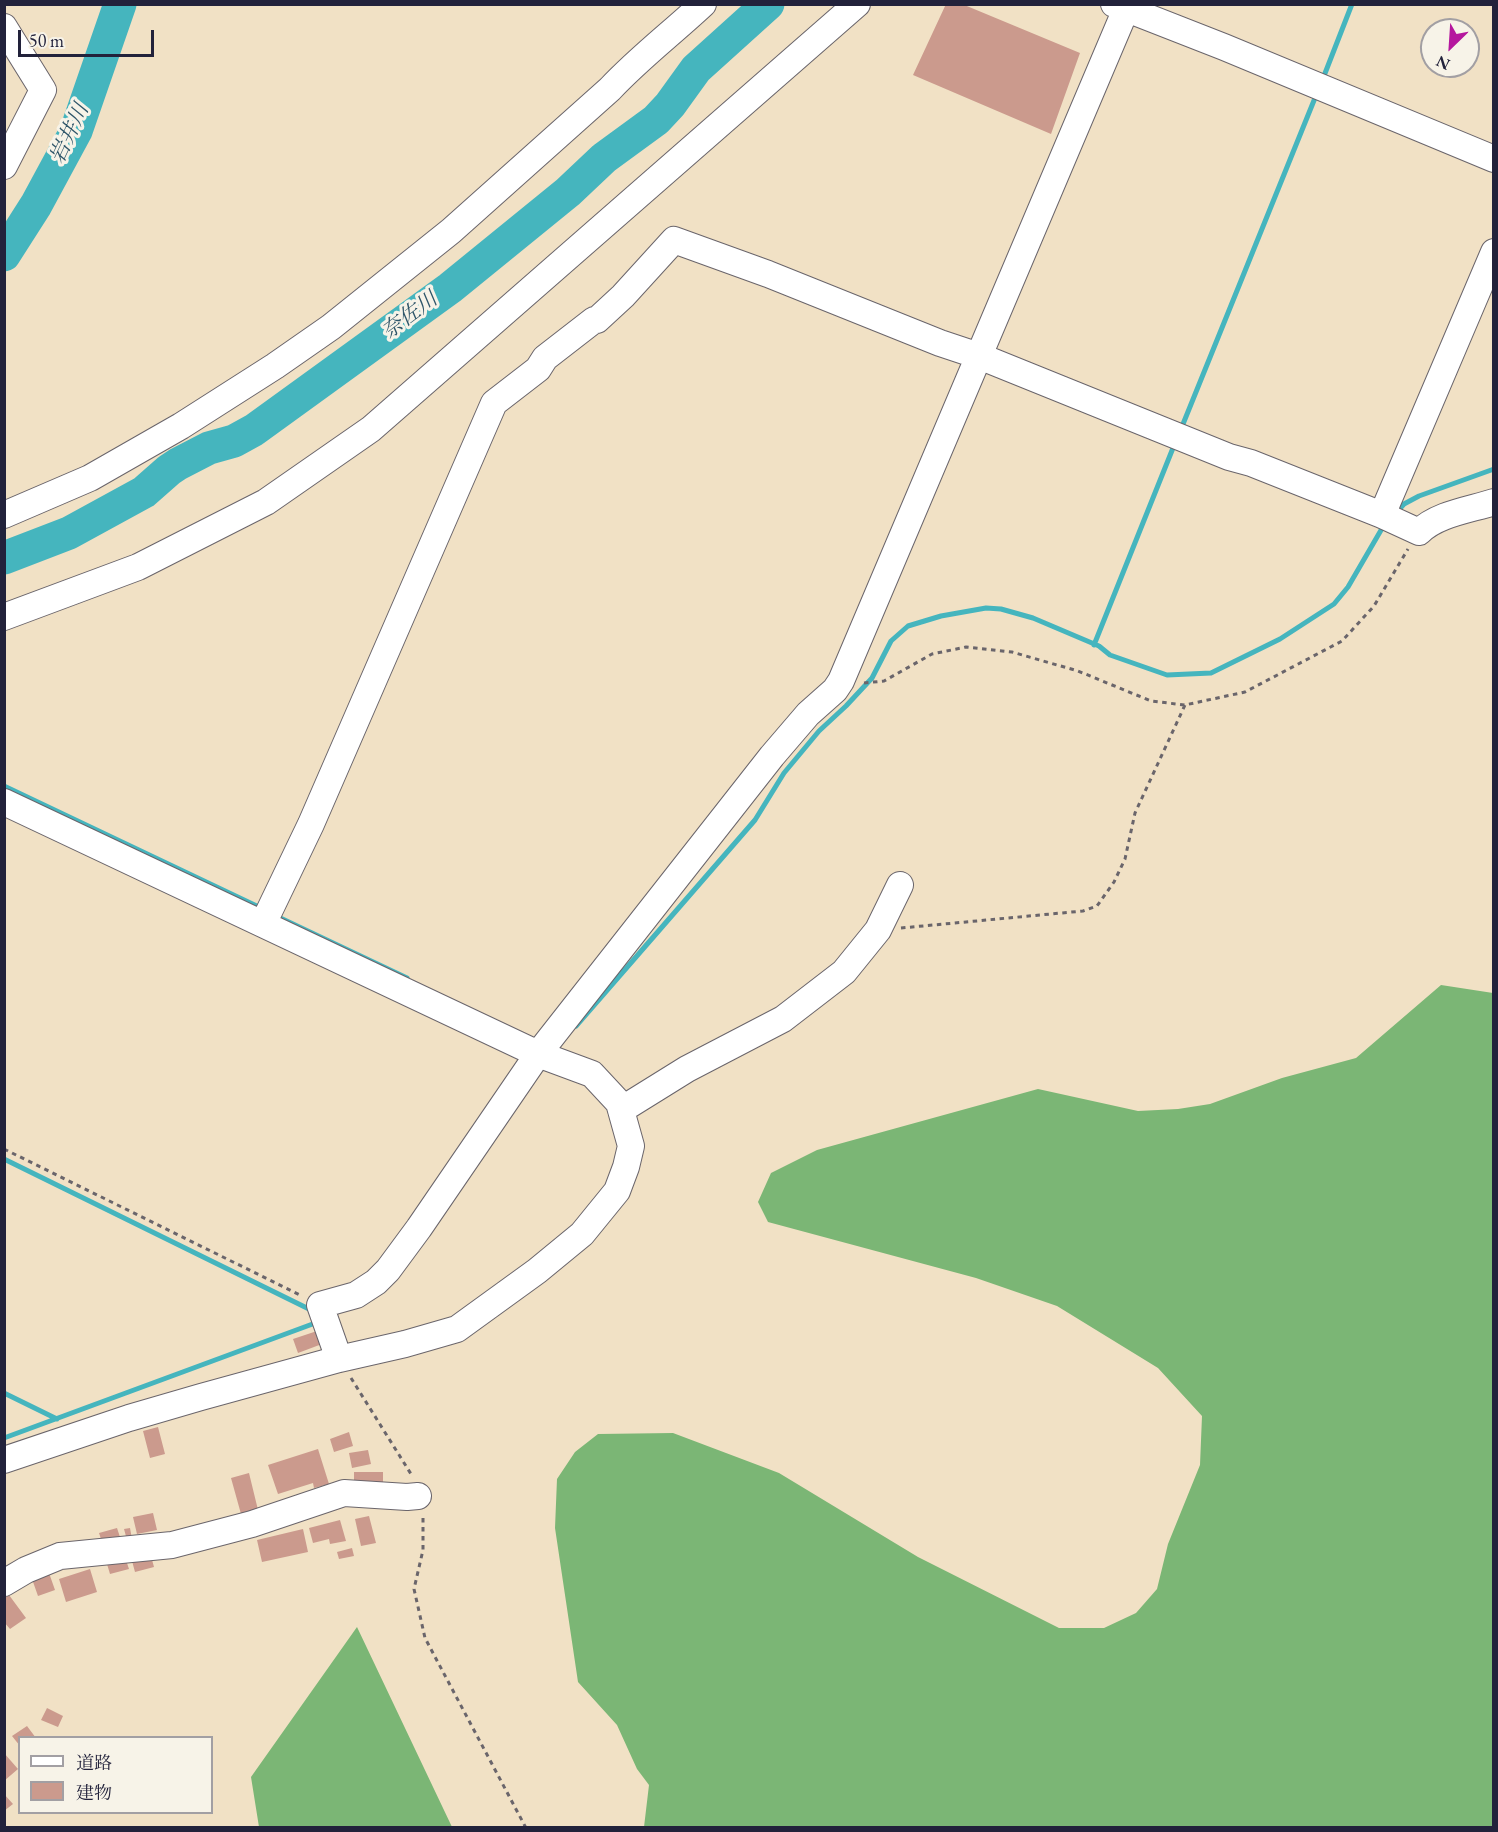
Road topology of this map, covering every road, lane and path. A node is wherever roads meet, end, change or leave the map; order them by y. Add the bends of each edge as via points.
1 (703, 4) edge
2 (857, 4) edge
3 (1120, 7) edge
4 (4, 27) edge
5 (1494, 159) edge
6 (4, 166) edge
7 (1494, 252) edge
8 (979, 356) junction
9 (1494, 502) edge
10 (4, 515) edge
11 (1382, 515) junction
12 (1419, 532) junction
13 (4, 617) edge
14 (841, 681) junction
15 (1185, 705) junction
16 (4, 802) edge
17 (900, 885) dead end
18 (263, 924) junction
19 (878, 930) junction
20 (537, 1054) junction
21 (621, 1110) junction
22 (4, 1149) edge
23 (320, 1305) junction
24 (339, 1359) junction
25 (4, 1460) edge
26 (418, 1496) junction
27 (4, 1583) edge
28 (526, 1827) edge

1 - 10 street via 452,231 331,327 181,426 90,478
2 - 13 street via 371,429 266,502 138,567
3 - 5 street
3 - 8 street
4 - 6 street via 43,90
7 - 11 street
8 - 11 street
8 - 14 street
8 - 18 street via 674,240 615,304 494,403 311,824
9 - 12 street via 1436,519
11 - 12 street
12 - 15 path via 1374,606 1342,641 1245,692
14 - 15 path via 884,681 932,654 966,647 1011,652 1078,670 1151,700
14 - 20 street via 772,756
15 - 19 path via 1135,813 1125,859 1097,906 1083,911
16 - 18 street
17 - 19 street
18 - 20 street
19 - 21 street via 844,972 783,1019 687,1069
20 - 21 street via 592,1074
20 - 23 street via 387,1270 356,1295
21 - 24 street via 631,1146 626,1167 617,1191 582,1234 457,1329
22 - 23 path
23 - 24 street
24 - 25 street via 129,1418
24 - 26 path via 414,1478
26 - 27 street via 344,1493 252,1524 172,1545 60,1556
26 - 28 path via 423,1511 423,1550 414,1589 425,1638

